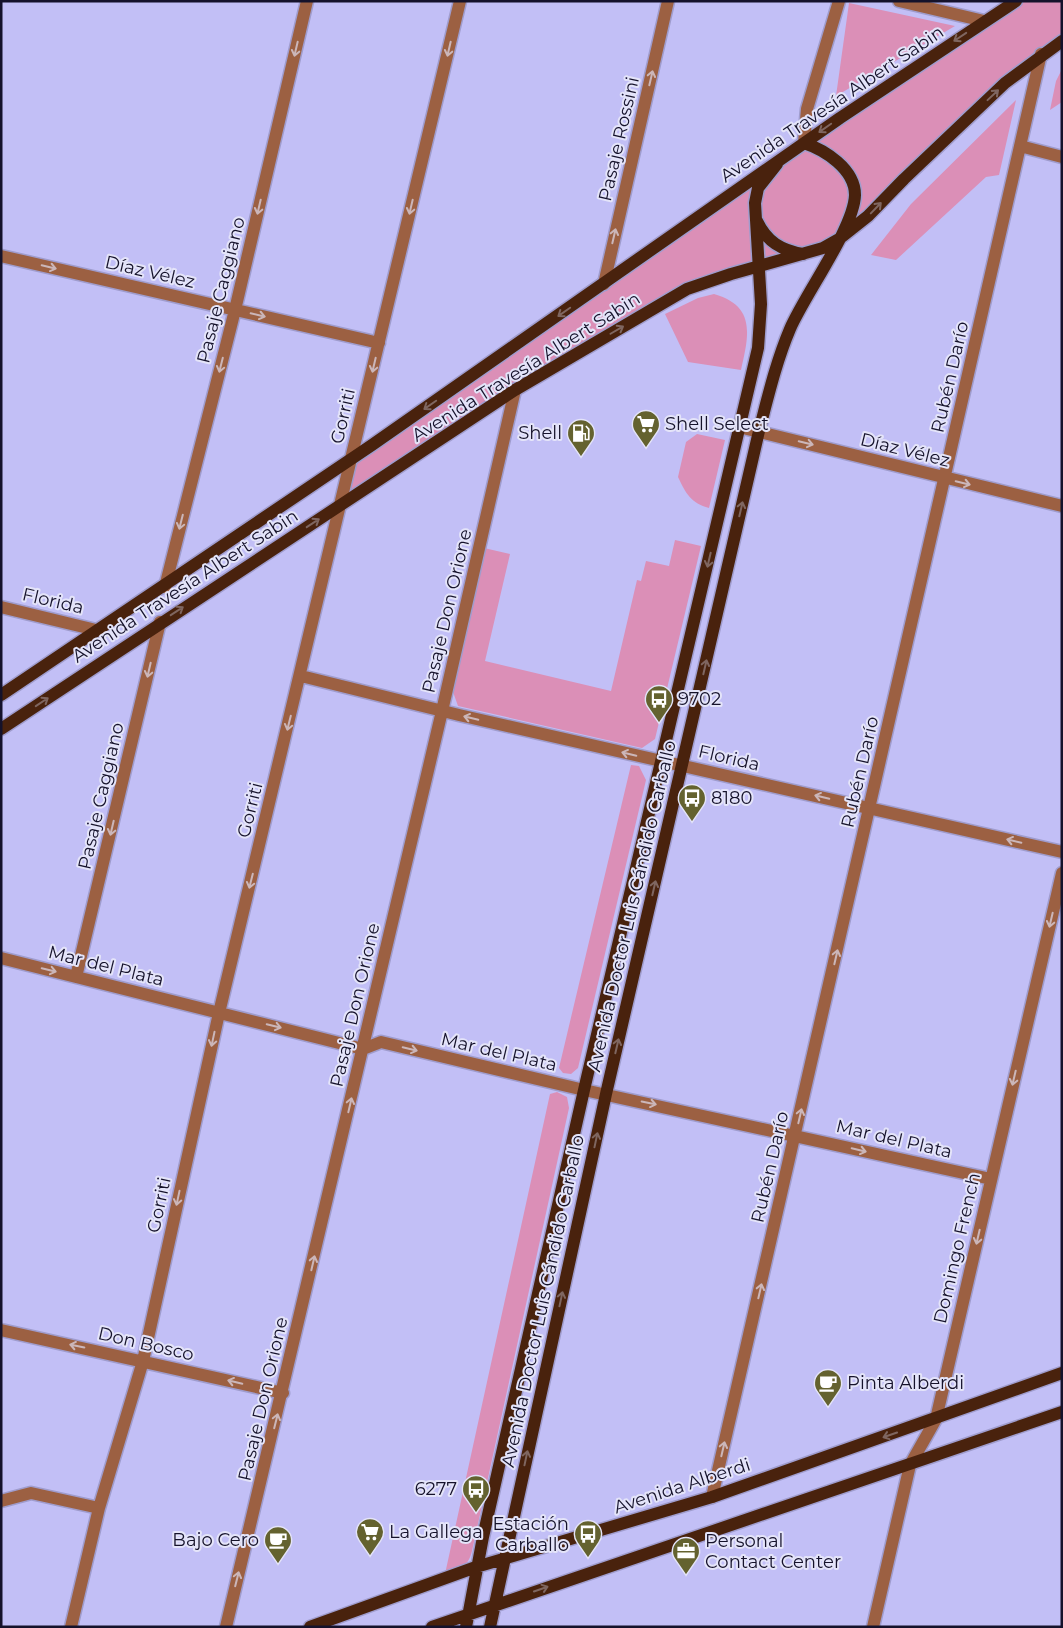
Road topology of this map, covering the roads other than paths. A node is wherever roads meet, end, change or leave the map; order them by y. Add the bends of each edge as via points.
1 (307, 1) edge
2 (460, 1) edge
3 (668, 1) edge
4 (839, 1) edge
5 (899, 1) edge
6 (1016, 1) edge
7 (984, 21) junction
8 (1062, 41) edge
9 (1041, 54) junction
10 (804, 143) junction
11 (1020, 146) junction
12 (1062, 157) edge
13 (776, 164) junction
14 (756, 219) junction
15 (839, 239) junction
16 (804, 254) junction
17 (1, 256) edge
18 (757, 266) junction
19 (604, 284) junction
20 (235, 310) junction
21 (379, 344) junction
22 (515, 390) junction
23 (739, 427) junction
24 (759, 431) junction
25 (351, 459) junction
26 (945, 479) junction
27 (342, 504) junction
28 (1062, 506) edge
29 (165, 586) junction
30 (1, 607) edge
31 (160, 622) junction
32 (96, 630) junction
33 (300, 676) junction
34 (1, 696) edge
35 (442, 711) junction
36 (1, 729) edge
37 (663, 761) junction
38 (683, 766) junction
39 (870, 808) junction
40 (1062, 852) edge
41 (1062, 873) edge
42 (1, 958) edge
43 (76, 977) junction
44 (219, 1013) junction
45 (363, 1048) junction
46 (584, 1090) junction
47 (606, 1094) junction
48 (796, 1136) junction
49 (991, 1179) junction
50 (1, 1330) edge
51 (143, 1361) junction
52 (1062, 1373) edge
53 (283, 1393) junction
54 (1062, 1412) edge
55 (936, 1419) junction
56 (910, 1465) junction
57 (712, 1497) junction
58 (1, 1501) edge
59 (99, 1508) junction
60 (503, 1559) junction
61 (476, 1567) junction
62 (495, 1604) junction
63 (468, 1614) junction
64 (71, 1627) edge
65 (226, 1627) edge
66 (310, 1627) edge
67 (432, 1627) edge
68 (466, 1627) edge
69 (490, 1627) edge
70 (873, 1627) edge

1 -> 20 street, Pasaje Caggiano
2 -> 21 street, Gorriti
19 -> 3 street, Pasaje Rossini
4 - 10 street via 807,109
5 - 7 street
6 - 7 main road, Avenida Travesía Albert Sabin
7 -> 10 main road, Avenida Travesía Albert Sabin
8 - 9 main road, Avenida Travesía Albert Sabin
9 - 11 street, Rubén Darío
15 -> 9 main road, Avenida Travesía Albert Sabin via 868,216 998,90
10 - 13 main road, Avenida Travesía Albert Sabin
10 - 15 main road, Avenida Doctor Luis Cándido Carballo via 827,153 838,163 855,193 851,215
11 - 12 street
11 - 26 street, Rubén Darío
13 - 14 main road, Avenida Doctor Luis Cándido Carballo via 758,188
13 - 19 main road, Avenida Travesía Albert Sabin
14 - 16 main road via 774,244
14 - 18 main road, Avenida Doctor Luis Cándido Carballo
15 - 16 main road, Avenida Travesía Albert Sabin
15 - 24 main road, Avenida Doctor Luis Cándido Carballo via 790,328 774,372
16 - 18 main road, Avenida Travesía Albert Sabin
17 -> 20 street, Díaz Vélez
22 -> 18 main road, Avenida Travesía Albert Sabin via 687,289
18 - 23 main road, Avenida Doctor Luis Cándido Carballo via 761,304 758,348
19 -> 25 main road, Avenida Travesía Albert Sabin
20 -> 21 street, Díaz Vélez
20 -> 29 street, Pasaje Caggiano
21 -> 25 street, Gorriti
22 - 27 main road, Avenida Travesía Albert Sabin
22 - 35 street, Pasaje Don Orione
23 - 24 street, Díaz Vélez
23 -> 37 main road, Avenida Doctor Luis Cándido Carballo
24 -> 26 street, Díaz Vélez
38 -> 24 main road, Avenida Doctor Luis Cándido Carballo
25 - 27 street, Gorriti
25 - 29 main road, Avenida Travesía Albert Sabin
26 -> 28 street, Díaz Vélez
26 - 39 street, Rubén Darío
31 -> 27 main road, Avenida Travesía Albert Sabin
27 - 33 street, Gorriti
29 - 32 main road, Avenida Travesía Albert Sabin
30 - 32 street, Florida
36 -> 31 main road, Avenida Travesía Albert Sabin
31 -> 43 street, Pasaje Caggiano
32 - 34 main road, Avenida Travesía Albert Sabin
33 - 35 street, Florida
33 -> 44 street, Gorriti
37 -> 35 street, Florida
35 - 45 street, Pasaje Don Orione
37 - 38 street, Florida
37 - 46 main road, Avenida Doctor Luis Cándido Carballo
39 -> 38 street, Florida
47 -> 38 main road, Avenida Doctor Luis Cándido Carballo
40 -> 39 street, Florida
48 -> 39 street, Rubén Darío
41 -> 49 street, Domingo French
42 -> 43 street, Mar del Plata
43 - 44 street, Mar del Plata
44 -> 45 street, Mar del Plata
44 -> 51 street, Gorriti
45 -> 46 street, Mar del Plata via 380,1042
53 -> 45 street, Pasaje Don Orione
46 - 47 street, Mar del Plata
46 - 61 main road, Avenida Doctor Luis Cándido Carballo
47 -> 48 street, Mar del Plata
60 -> 47 main road, Avenida Doctor Luis Cándido Carballo
48 -> 49 street, Mar del Plata
57 -> 48 street, Rubén Darío
49 -> 55 street, Domingo French
51 -> 50 street, Don Bosco
53 -> 51 street, Don Bosco
51 - 59 street, Gorriti
52 - 55 main road, Avenida Alberdi
65 -> 53 street, Pasaje Don Orione
54 - 56 main road
55 - 56 street, Domingo French
55 -> 57 main road, Avenida Alberdi
62 -> 56 main road
56 - 70 street, Domingo French
57 - 60 main road, Avenida Alberdi
58 - 59 street via 32,1493
59 - 64 street, Gorriti
60 - 61 main road, Avenida Alberdi
60 - 62 main road, Avenida Doctor Luis Cándido Carballo
61 - 63 main road, Avenida Doctor Luis Cándido Carballo
61 - 66 main road, Avenida Alberdi
62 - 63 main road
62 - 69 main road, Avenida Doctor Luis Cándido Carballo
63 - 67 main road
63 - 68 main road, Avenida Doctor Luis Cándido Carballo

